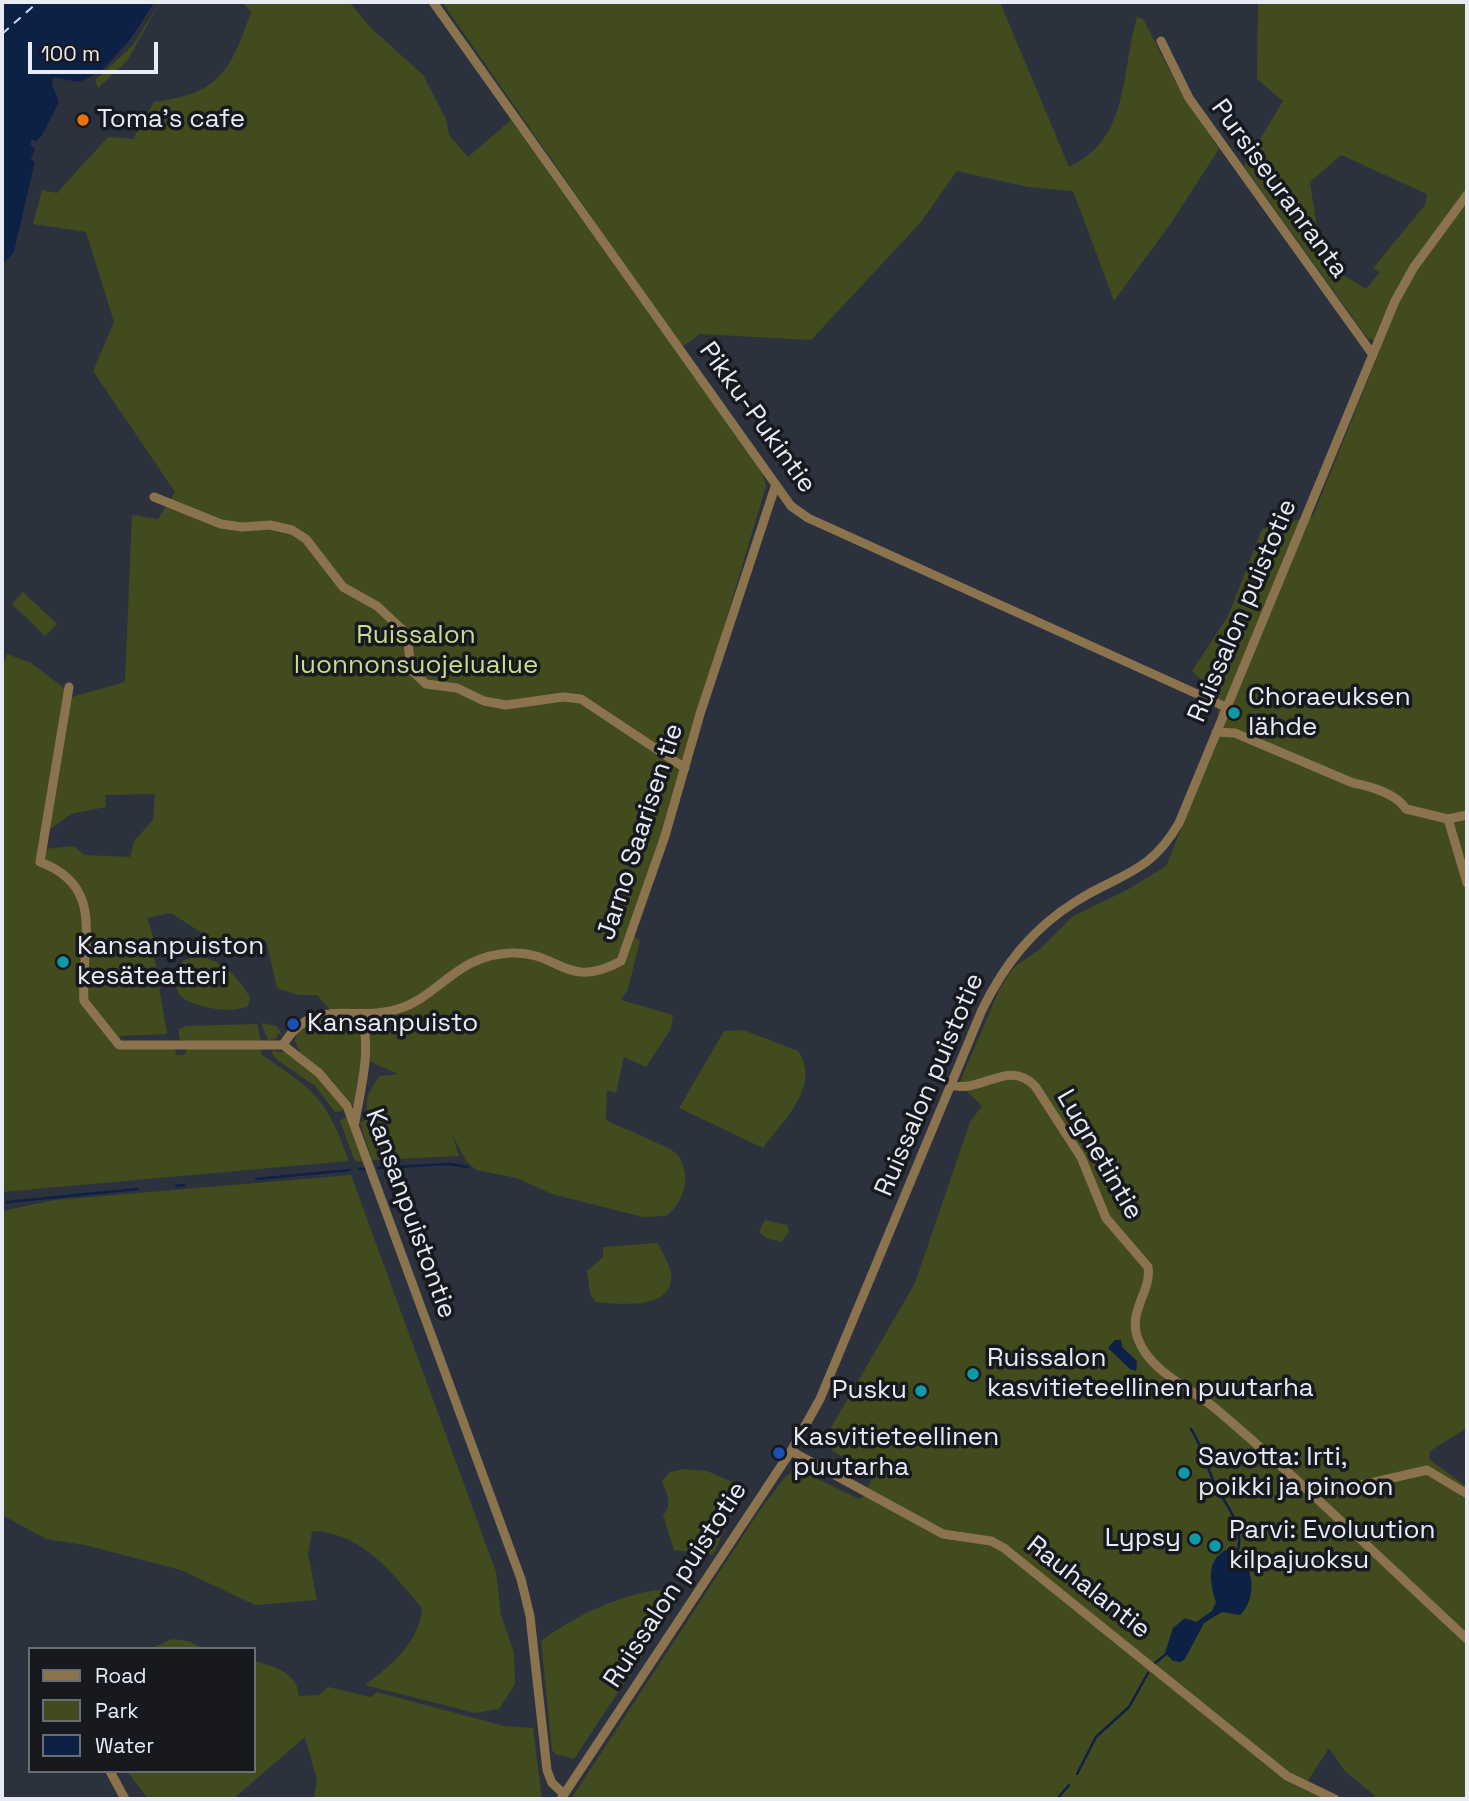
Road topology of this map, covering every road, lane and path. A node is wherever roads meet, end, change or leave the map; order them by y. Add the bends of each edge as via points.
1 (433, 2) edge
2 (1161, 41) dead end
3 (1467, 195) edge
4 (1373, 355) junction
5 (775, 487) junction
6 (155, 497) dead end
7 (69, 687) dead end
8 (1226, 706) junction
9 (1216, 732) junction
10 (685, 768) junction
11 (1467, 816) edge
12 (1448, 819) junction
13 (1467, 883) edge
14 (360, 1014) junction
15 (283, 1045) junction
16 (951, 1085) junction
17 (355, 1122) junction
18 (791, 1451) junction
19 (1299, 1486) junction
20 (1467, 1494) edge
21 (1467, 1639) edge
22 (111, 1773) edge
23 (562, 1796) edge
24 (125, 1799) edge
25 (1335, 1799) edge

1 - 5 street, Pikku-Pukintie
2 - 4 street, Pursiseuranranta via 1189,97
3 - 4 street, Ruissalon puistotie via 1405,283
4 - 8 street, Ruissalon puistotie
5 - 8 street, Pikku-Pukintie via 808,518
5 - 10 street, Jarno Saarisen tie
6 - 10 street via 221,524 271,525 306,539 343,587 377,606 407,634 411,670 426,684 457,688 506,705 554,697 581,699
7 - 15 street via 40,862 62,871 80,893 88,949 84,1001 119,1045
8 - 9 street, Ruissalon puistotie
9 - 12 street via 1235,733 1368,786 1406,808
9 - 16 street, Ruissalon puistotie via 1179,823 1154,857 1060,912 1003,970
10 - 14 street, Jarno Saarisen tie via 621,961 587,975 533,955 492,956 450,974 407,1006
11 - 12 street
12 - 13 street
14 - 15 street, Jarno Saarisen tie via 332,1012 311,1018
14 - 17 street via 366,1056
15 - 17 street, Kansanpuistontie via 332,1086
16 - 18 street, Ruissalon puistotie via 820,1399
16 - 19 street, Lugnetintie via 976,1087 1011,1074 1035,1086 1081,1157 1106,1218 1148,1267 1136,1314 1141,1346 1166,1374 1214,1407
17 - 23 street, Kansanpuistontie via 521,1579 530,1615 547,1770
18 - 23 street, Ruissalon puistotie
18 - 25 street, Rauhalantie via 943,1534 991,1541 1004,1548 1287,1776
19 - 20 street via 1340,1490 1427,1469
19 - 21 street, Lugnetintie
22 - 24 street

